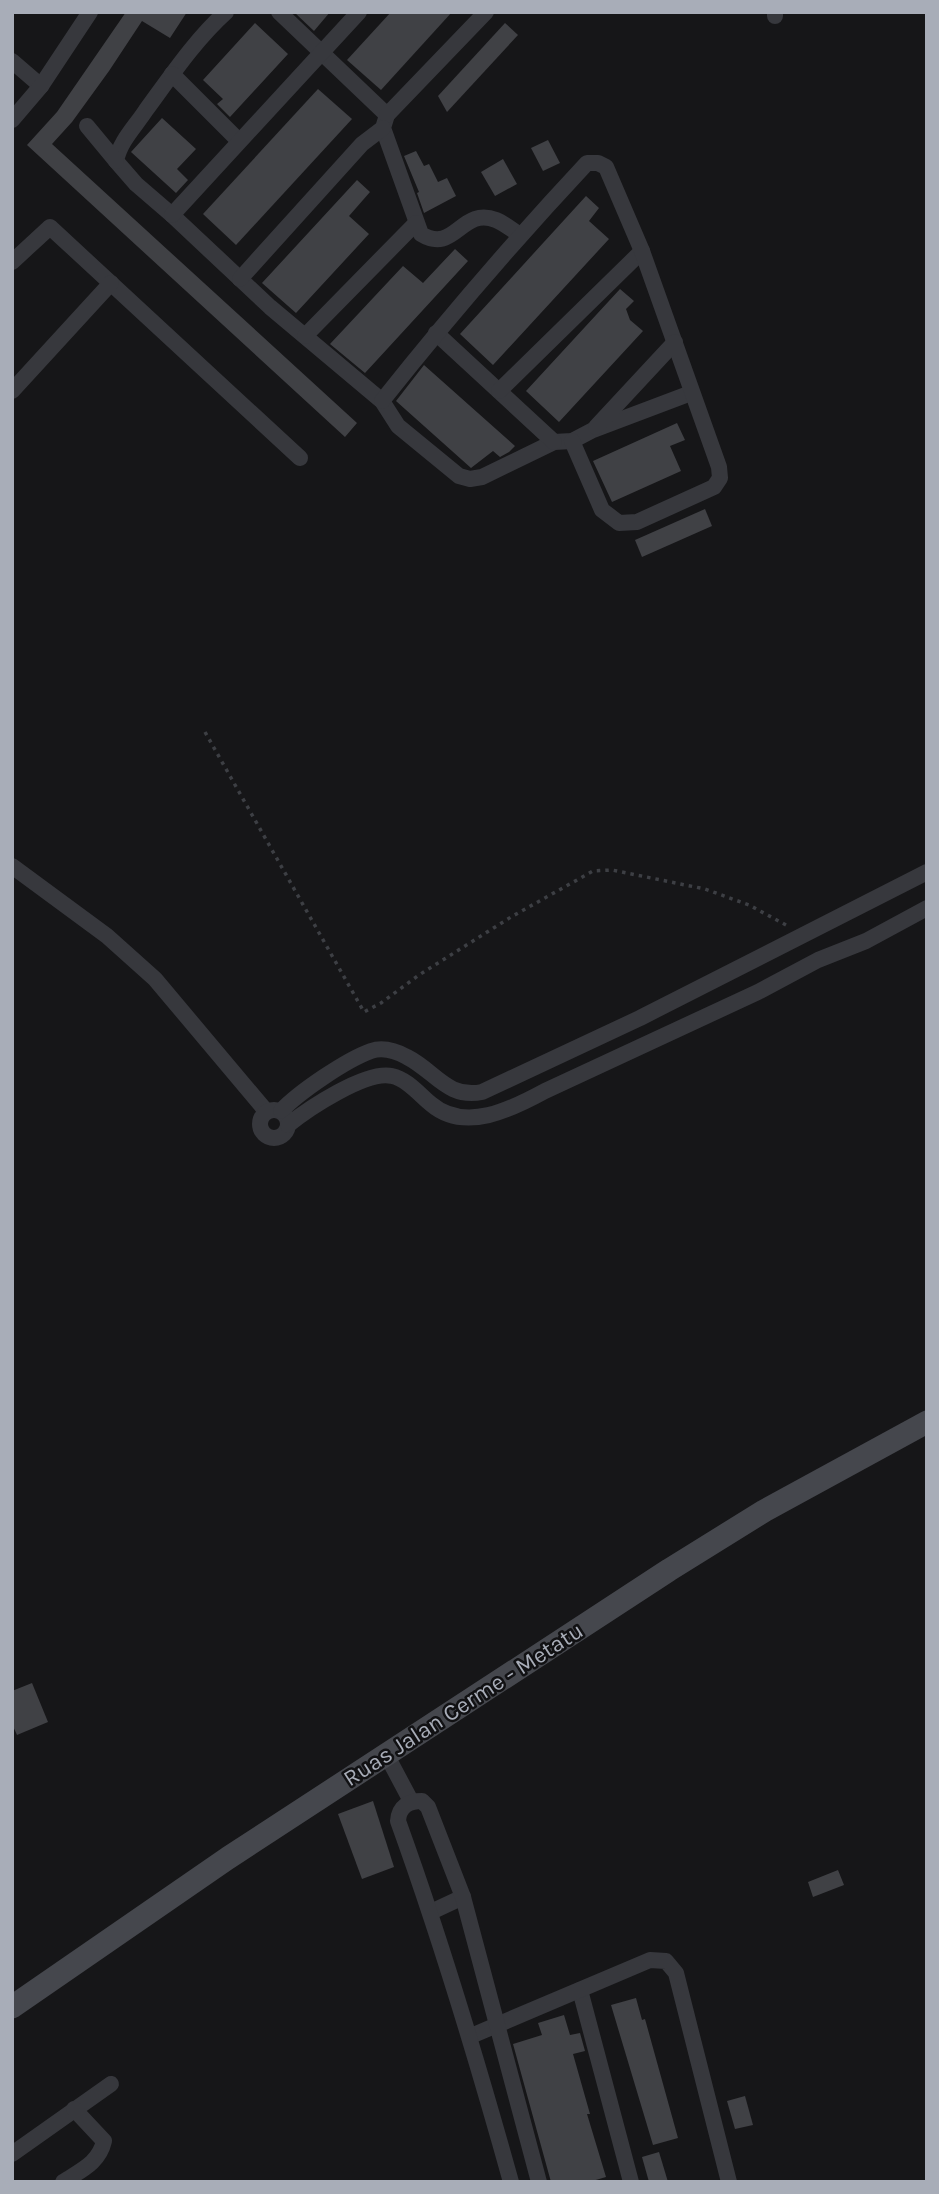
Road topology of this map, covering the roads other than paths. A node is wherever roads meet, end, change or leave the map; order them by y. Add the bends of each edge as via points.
1 (90, 12) edge
2 (226, 12) edge
3 (279, 12) edge
4 (359, 12) edge
5 (486, 12) edge
6 (321, 53) junction
7 (12, 61) edge
8 (172, 74) junction
9 (41, 86) junction
10 (12, 120) edge
11 (385, 122) junction
12 (87, 126) dead end
13 (239, 141) junction
14 (116, 161) junction
15 (172, 215) junction
16 (416, 223) junction
17 (520, 235) junction
18 (642, 251) junction
19 (12, 262) edge
20 (240, 279) junction
21 (111, 283) junction
22 (436, 333) junction
23 (305, 336) junction
24 (675, 342) junction
25 (12, 391) edge
26 (499, 391) junction
27 (691, 394) junction
28 (382, 401) junction
29 (593, 430) junction
30 (554, 442) junction
31 (572, 442) junction
32 (300, 458) dead end
33 (12, 866) edge
34 (927, 872) edge
35 (927, 908) edge
36 (804, 933) junction
37 (818, 960) junction
38 (278, 1116) junction
39 (927, 1422) edge
40 (386, 1754) junction
41 (411, 1801) junction
42 (463, 1897) junction
43 (431, 1912) junction
44 (580, 1990) junction
45 (12, 2007) edge
46 (497, 2024) junction
47 (471, 2036) junction
48 (111, 2084) dead end
49 (74, 2109) junction
50 (12, 2154) edge
51 (63, 2182) edge
52 (511, 2182) edge
53 (539, 2182) edge
54 (631, 2182) edge
55 (729, 2182) edge

1 - 9 street
2 - 8 street
3 - 6 street
4 - 6 street
5 - 11 street
6 - 11 street
6 - 13 street
7 - 9 street
8 - 13 street
8 - 14 street via 125,139
9 - 10 street
11 - 16 street
11 - 20 street
12 - 14 street
13 - 15 street
14 - 15 street
15 - 20 street
16 - 17 street via 421,234 432,240 444,240 473,218 497,220
16 - 23 street
17 - 18 street via 587,163 598,163 606,167
17 - 22 street
18 - 24 street
18 - 26 street
19 - 21 street via 50,227
20 - 23 street
21 - 25 street
21 - 32 street
22 - 26 street
22 - 28 street
23 - 28 street
24 - 27 street
24 - 29 street
26 - 30 street
27 - 29 street
27 - 31 street via 720,478 714,487 637,522 619,523 602,510
28 - 30 street via 398,426 459,476 470,479
29 - 31 street
30 - 31 street
33 - 38 street via 107,936 155,979
34 - 36 street
35 - 37 street via 866,941
36 - 37 street
36 - 38 street via 640,1018 482,1092 452,1090 409,1057 388,1049 372,1051 294,1097
37 - 38 street via 511,1109 453,1117 396,1076 381,1074 302,1114
39 - 40 main road, Ruas Jalan Cerme - Metatu via 764,1511
40 - 41 street
40 - 45 main road, Ruas Jalan Cerme - Metatu
41 - 42 street via 422,1801 428,1807
41 - 43 street via 402,1808 398,1821
42 - 43 street
42 - 46 street
43 - 47 street
44 - 46 street
44 - 54 street
44 - 55 street via 650,1961 666,1961 676,1973
46 - 47 street
46 - 53 street
47 - 52 street
48 - 49 street
49 - 50 street
49 - 51 street via 104,2141 95,2161

